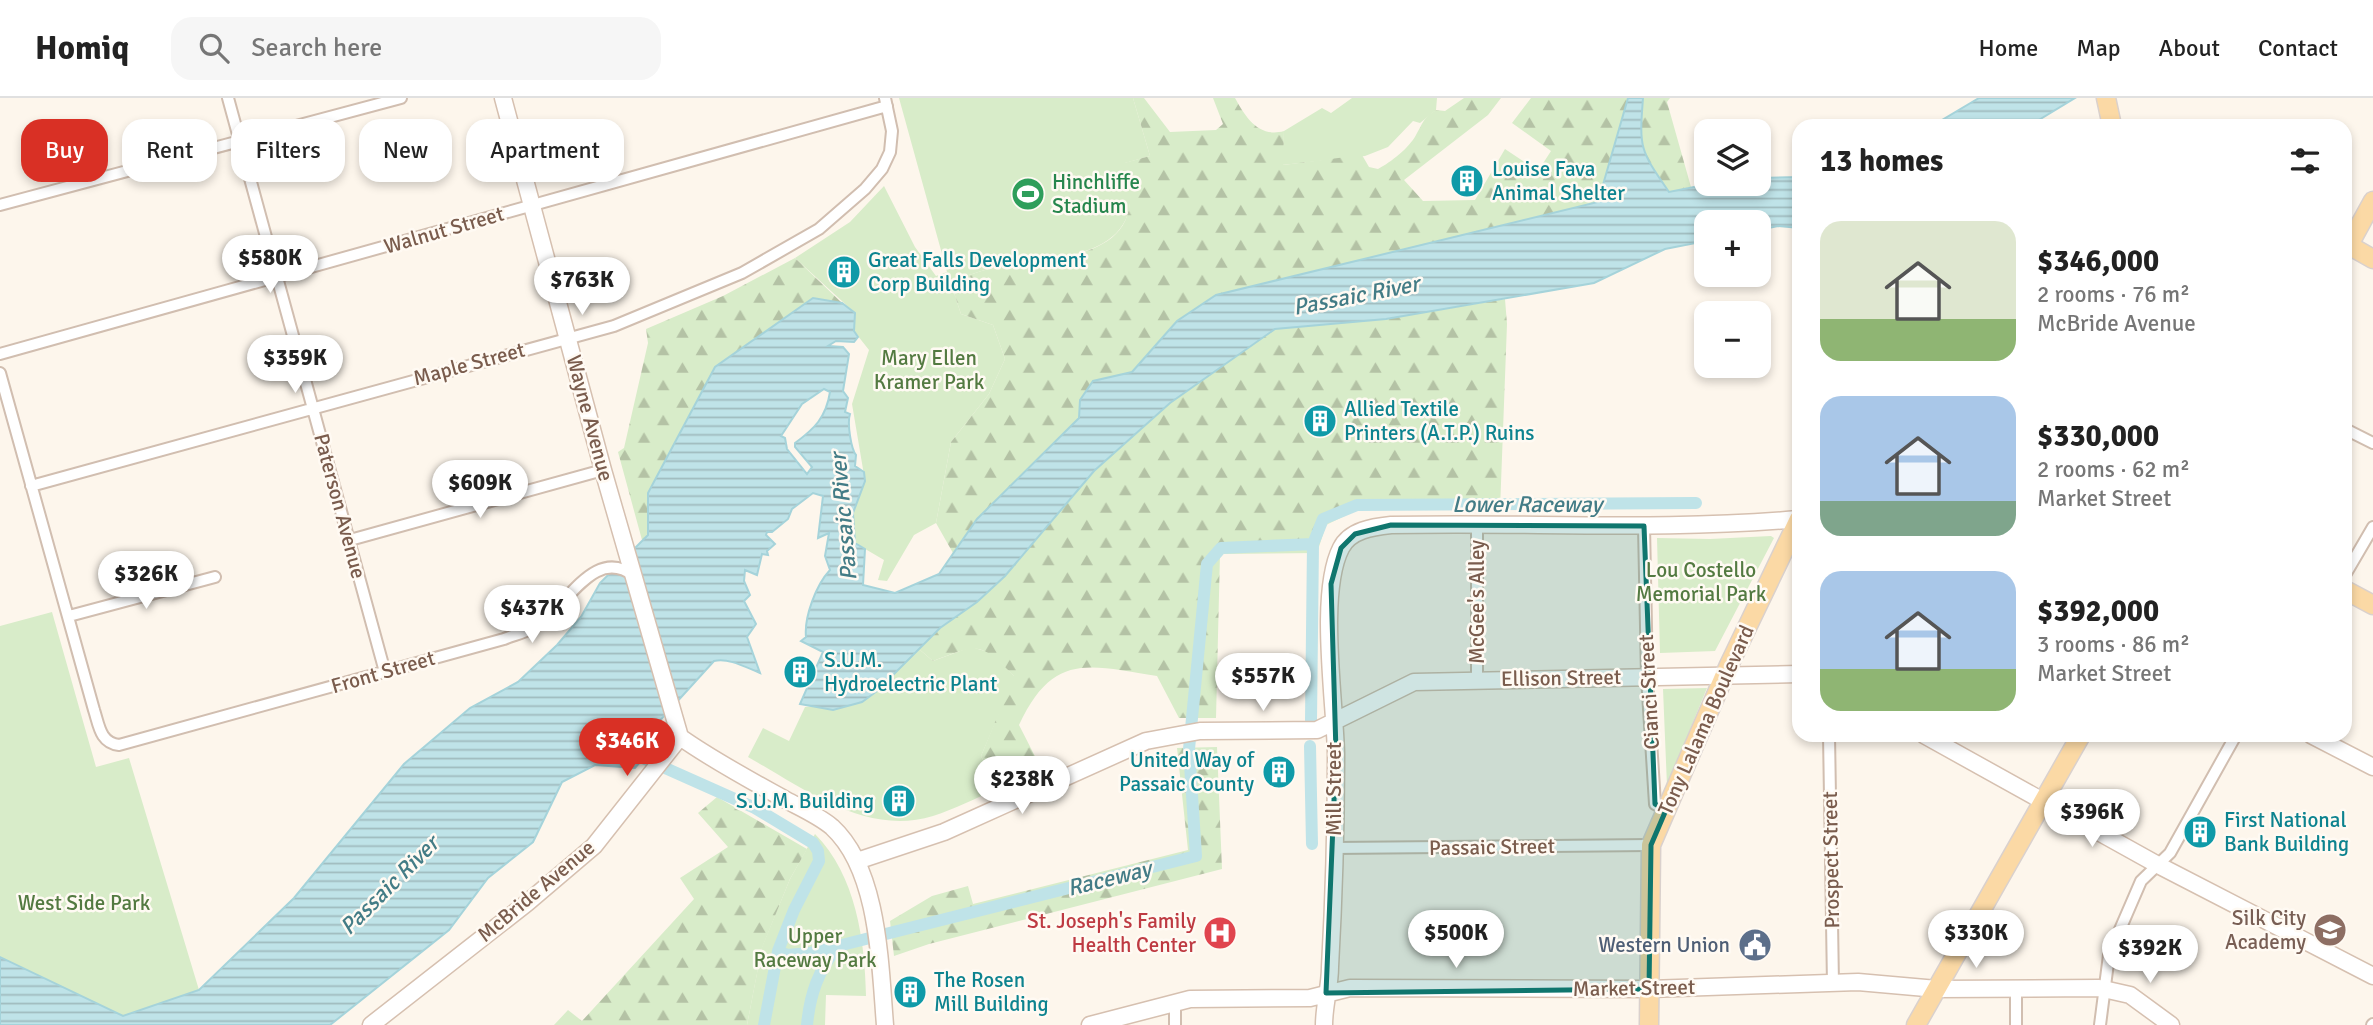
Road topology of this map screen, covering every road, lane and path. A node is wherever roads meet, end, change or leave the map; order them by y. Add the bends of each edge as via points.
1 (228, 98) edge
2 (401, 98) edge
3 (503, 98) edge
4 (2106, 98) edge
5 (886, 102) edge
6 (234, 119) edge
7 (322, 119) edge
8 (2110, 119) edge
9 (231, 143) edge
10 (252, 182) edge
11 (2373, 201) edge
12 (0, 205) edge
13 (532, 205) junction
14 (2352, 236) edge
15 (2352, 249) edge
16 (2373, 259) edge
17 (278, 276) junction
18 (569, 336) junction
19 (0, 354) edge
20 (0, 373) edge
21 (314, 406) junction
22 (2352, 432) edge
23 (2373, 443) edge
24 (603, 470) junction
25 (31, 485) junction
26 (1792, 520) edge
27 (1477, 525) junction
28 (1644, 526) junction
29 (2373, 527) edge
30 (1792, 534) edge
31 (349, 540) junction
32 (2352, 563) edge
33 (634, 576) junction
34 (215, 577) dead end
35 (2352, 594) edge
36 (2373, 604) edge
37 (69, 615) junction
38 (385, 671) junction
39 (1792, 674) edge
40 (1725, 675) junction
41 (1647, 677) junction
42 (1477, 679) junction
43 (1333, 723) junction
44 (680, 737) junction
45 (1829, 742) edge
46 (1936, 742) edge
47 (2077, 742) edge
48 (2232, 742) edge
49 (2325, 742) edge
50 (2373, 767) edge
51 (2043, 802) junction
52 (1666, 810) junction
53 (1651, 845) junction
54 (1334, 848) junction
55 (857, 861) junction
56 (2158, 865) junction
57 (2373, 976) edge
58 (1833, 984) junction
59 (2016, 988) junction
60 (1649, 989) junction
61 (1937, 989) junction
62 (2107, 989) junction
63 (1326, 993) junction
64 (1175, 1002) junction
65 (372, 1025) edge
66 (884, 1025) edge
67 (1090, 1025) edge
68 (1175, 1025) edge
69 (1324, 1025) edge
70 (1649, 1025) edge
71 (1916, 1025) edge
72 (2016, 1025) edge
73 (2100, 1025) edge
74 (2171, 1025) edge

1 - 6 street, Paterson Avenue
2 - 7 street
3 - 13 main road, Wayne Avenue
4 - 8 main road
5 - 13 street, Walnut Street
5 - 18 street, Maple Street via 891,142 882,169 819,229 742,273 650,313
9 - 12 street
10 - 17 street, Paterson Avenue
11 - 14 main road
13 - 17 street, Walnut Street
13 - 18 main road, Wayne Avenue
15 - 16 main road
17 - 19 street, Walnut Street
17 - 21 street, Paterson Avenue
18 - 21 street, Maple Street
18 - 24 main road, Wayne Avenue
20 - 25 street
21 - 25 street, Maple Street
21 - 31 street, Paterson Avenue
22 - 23 street
24 - 31 street
24 - 33 main road, Wayne Avenue
25 - 37 street
26 - 28 main road
27 - 28 main road
27 - 42 street, McGee's Alley
27 - 43 main road, Mill Street via 1371,527 1346,540 1331,584
28 - 41 street, Cianci Street
29 - 32 street
30 - 40 main road, Tony Lalama Boulevard
31 - 38 street, Paterson Avenue
33 - 38 street, Front Street via 607,566 535,627
33 - 44 main road, Wayne Avenue
34 - 37 street
35 - 36 main road
37 - 38 street, Front Street via 101,734 109,743 119,745
39 - 40 main road, Ellison Street
40 - 41 main road, Ellison Street
40 - 52 main road, Tony Lalama Boulevard
41 - 42 main road, Ellison Street
41 - 52 street, Cianci Street via 1655,804
42 - 43 main road, Ellison Street via 1400,687
43 - 54 main road, Mill Street
43 - 55 main road, Ellison Street via 1309,731 1200,731 1146,741 944,832
44 - 55 main road via 830,825
44 - 65 main road, McBride Avenue via 594,846
45 - 58 street, Prospect Street
46 - 51 main road
47 - 51 main road
48 - 56 street via 2170,853
49 - 50 main road
51 - 56 main road
51 - 61 main road
52 - 53 main road, Tony Lalama Boulevard
53 - 54 street, Passaic Street
53 - 60 main road
54 - 63 main road, Mill Street
55 - 66 main road via 873,919
56 - 57 main road
56 - 62 street via 2141,881 2114,940
58 - 60 main road, Market Street
58 - 61 main road, Market Street
59 - 61 main road, Market Street
59 - 62 main road, Market Street
59 - 72 street
60 - 63 main road, Market Street via 1350,988
60 - 70 main road
61 - 71 main road
62 - 73 street
62 - 74 main road, Market Street via 2143,1002
63 - 64 main road, Market Street via 1310,998
63 - 69 main road, Mill Street
64 - 67 main road, Market Street
64 - 68 street

